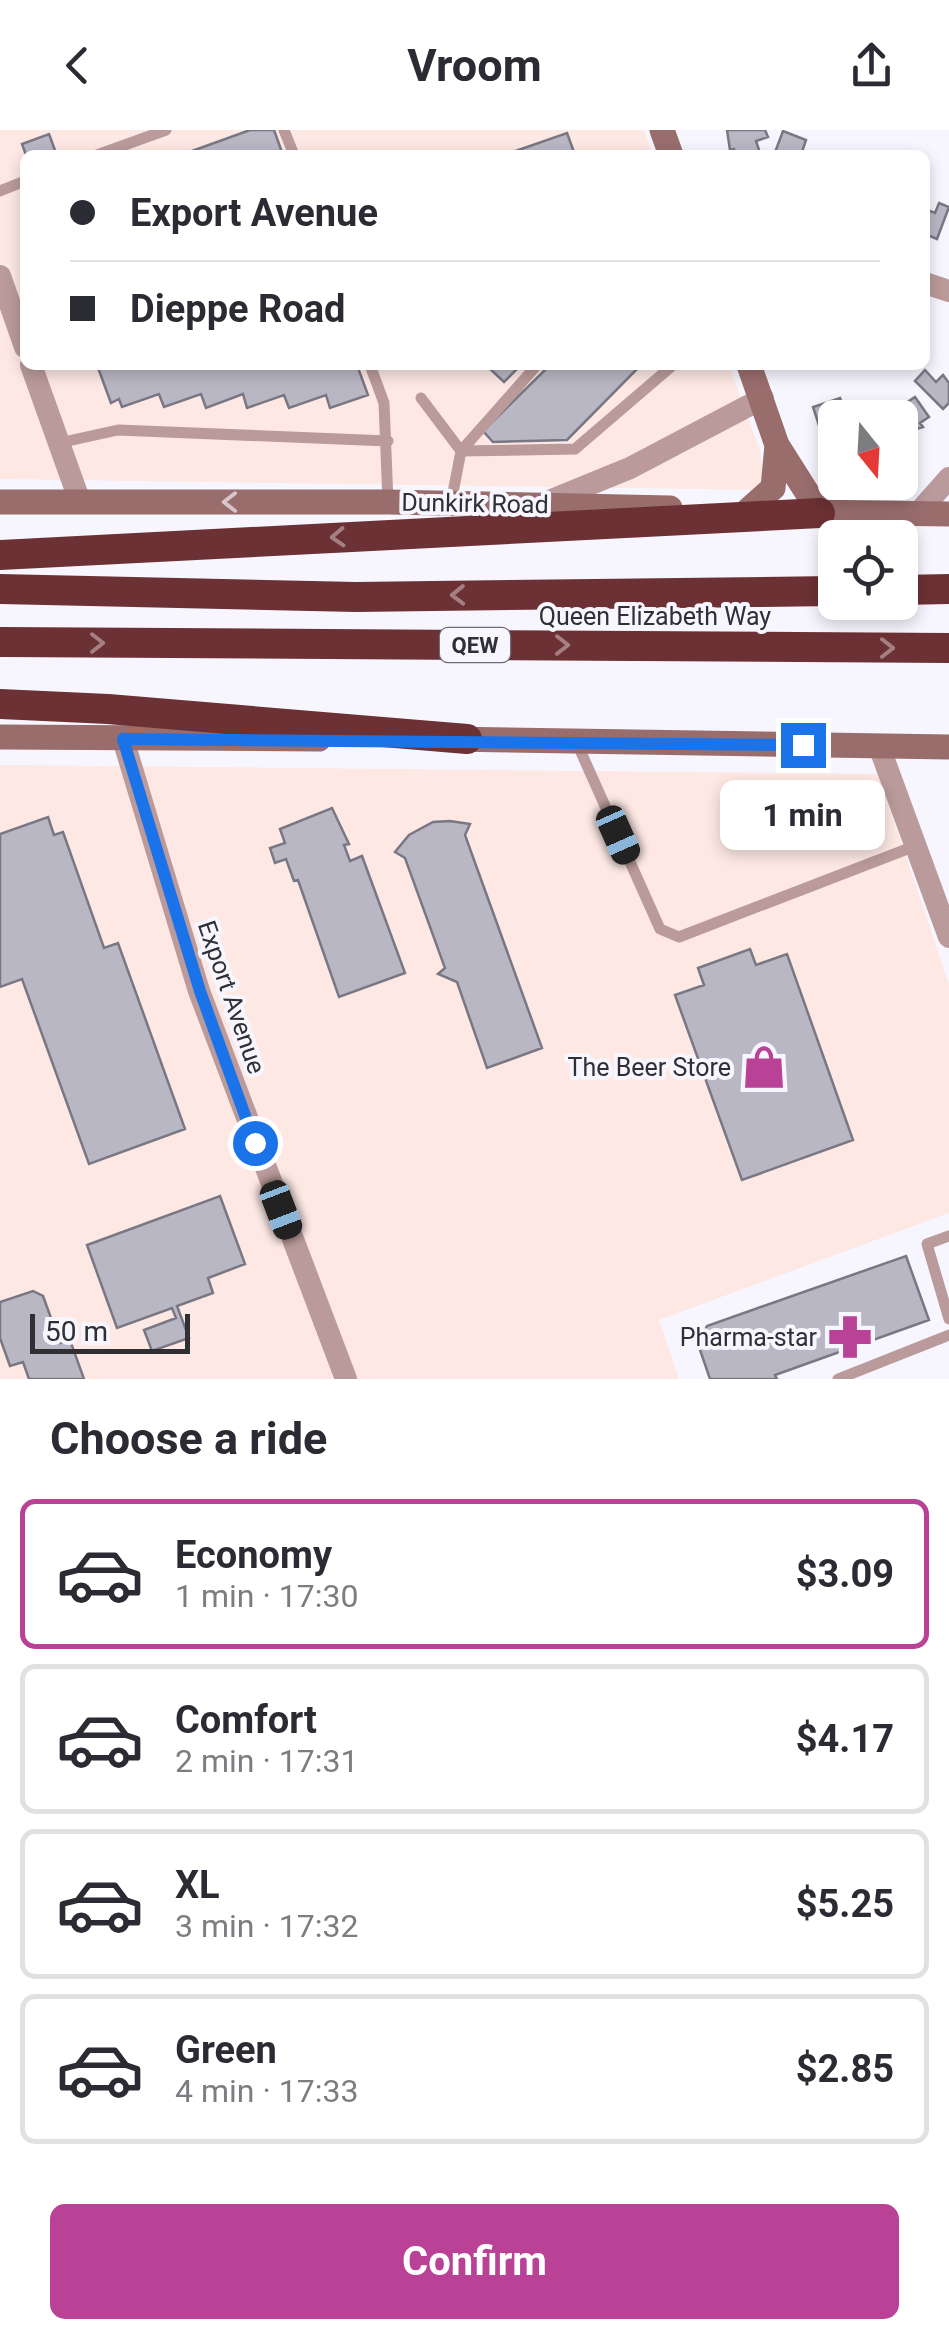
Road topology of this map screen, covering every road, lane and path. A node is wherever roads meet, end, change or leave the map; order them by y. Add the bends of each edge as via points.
1 (166, 130) edge
2 (112, 150) edge
3 (0, 276) edge
4 (20, 331) edge
5 (34, 370) edge
6 (372, 370) edge
7 (532, 370) edge
8 (666, 370) edge
9 (752, 370) edge
10 (421, 398) dead end
11 (762, 398) junction
12 (388, 441) junction
13 (59, 443) junction
14 (778, 445) junction
15 (461, 450) junction
16 (949, 478) edge
17 (0, 502) edge
18 (80, 502) junction
19 (388, 502) junction
20 (451, 503) junction
21 (542, 504) junction
22 (820, 512) junction
23 (918, 513) junction
24 (737, 514) junction
25 (949, 514) edge
26 (0, 555) edge
27 (0, 589) edge
28 (949, 589) edge
29 (918, 590) edge
30 (818, 591) edge
31 (0, 642) edge
32 (949, 648) edge
33 (0, 704) edge
34 (0, 737) edge
35 (123, 739) junction
36 (466, 740) junction
37 (576, 741) junction
38 (879, 746) junction
39 (949, 747) edge
40 (915, 846) junction
41 (949, 937) edge
42 (949, 1236) edge
43 (949, 1319) edge
44 (949, 1335) edge
45 (346, 1379) edge
46 (838, 1379) edge

1 - 2 lane
3 - 4 street
5 - 13 street
6 - 12 lane
7 - 15 lane
8 - 15 lane via 575,449
9 - 11 street
10 - 15 lane
11 - 14 street
11 - 21 street via 630,468
12 - 13 lane via 118,430
12 - 19 lane
13 - 18 street
14 - 22 street
14 - 24 street via 773,488
15 - 20 lane
16 - 23 street
17 - 18 street, Dunkirk Road
19 -> 18 street, Dunkirk Road
19 - 20 street, Dunkirk Road
20 - 21 street, Dunkirk Road
21 - 24 street, Dunkirk Road
22 - 23 street
22 - 24 highway
23 - 25 street
24 -> 26 highway
30 -> 27 highway, Queen Elizabeth Way / QEW via 356,597
28 - 29 highway
31 -> 32 highway, Queen Elizabeth Way / QEW
33 - 36 highway
34 - 35 street
35 - 36 street
35 - 45 street, Export Avenue via 205,1008
36 - 37 street
37 - 38 street
37 - 40 lane via 660,930 679,937
38 - 39 street
38 - 40 street
40 - 41 street
42 - 43 lane via 928,1244
44 - 46 lane

